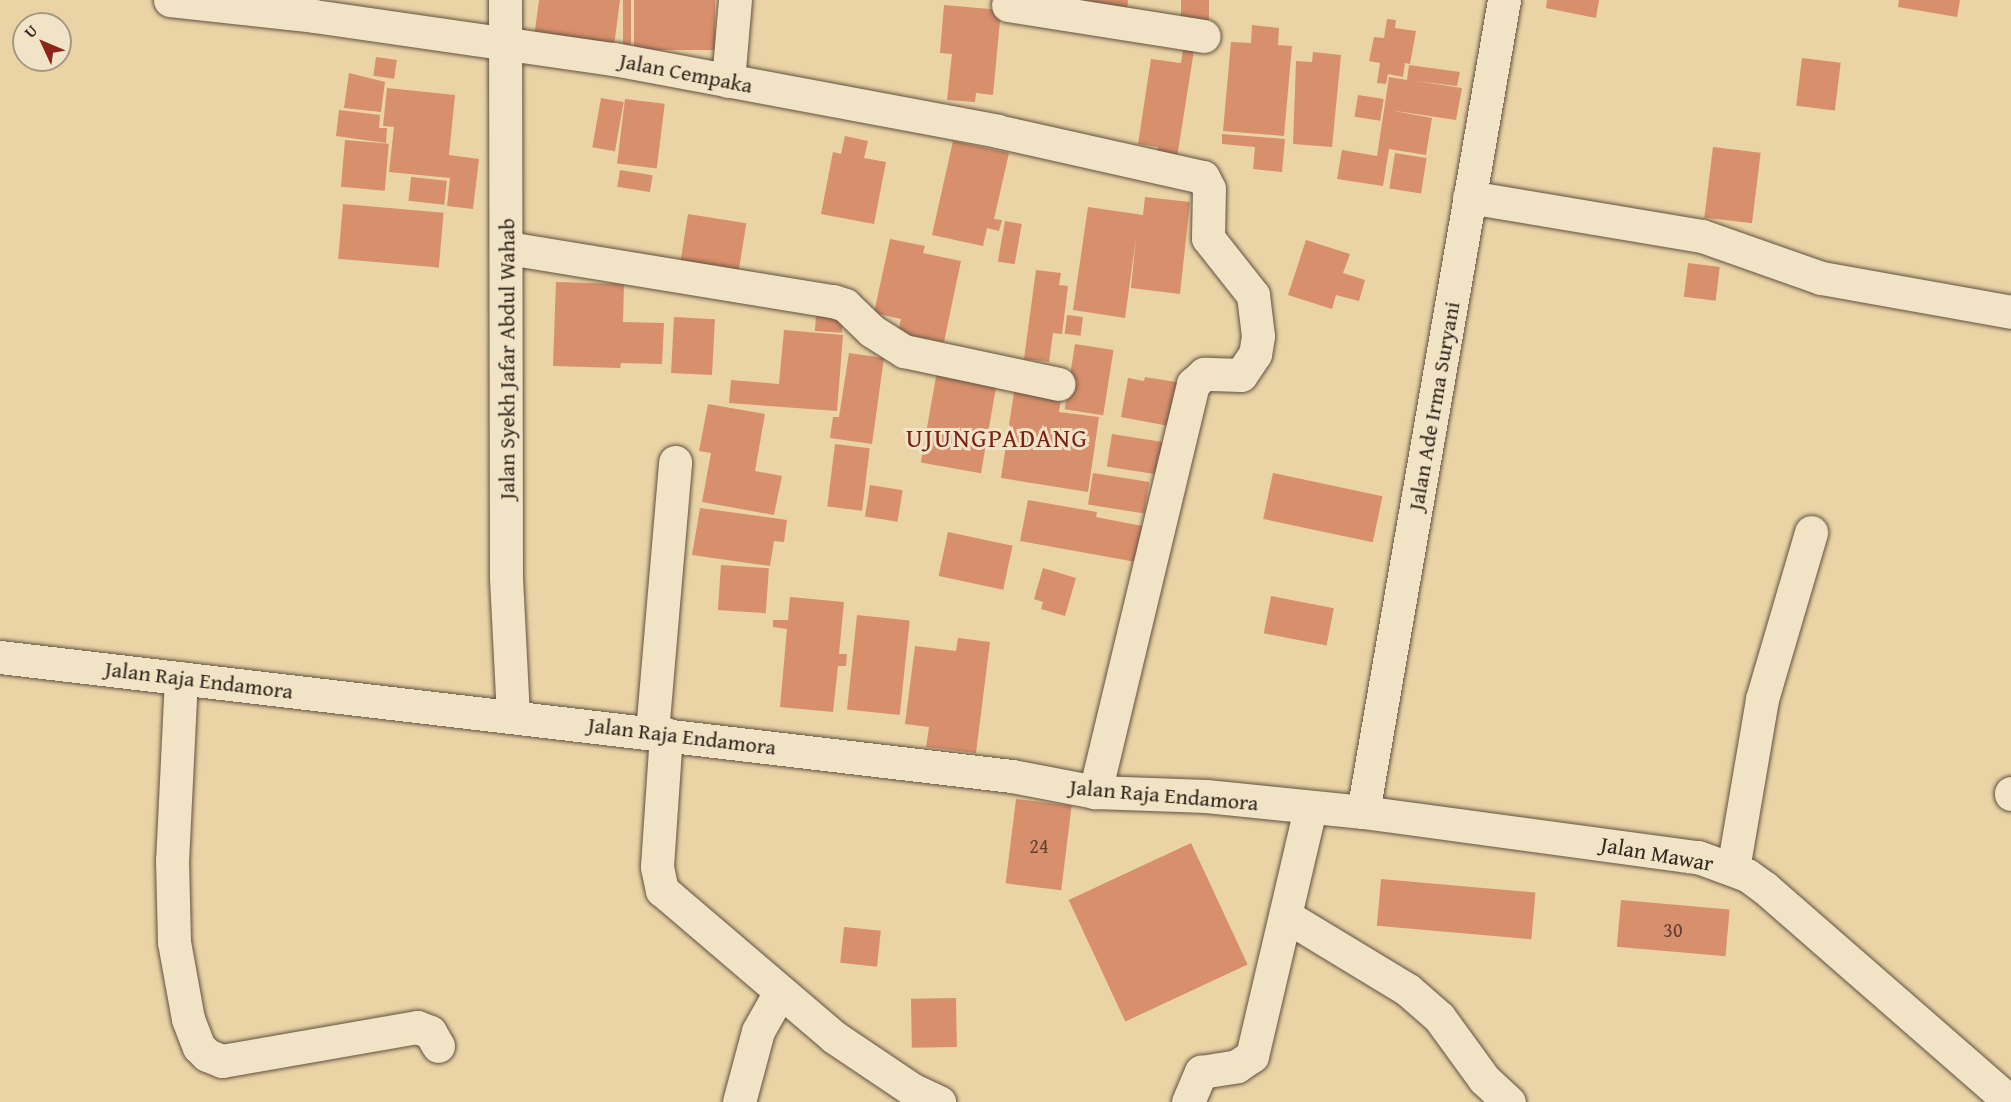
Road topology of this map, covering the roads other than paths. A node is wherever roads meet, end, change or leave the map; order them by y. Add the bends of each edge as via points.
1 (170, 0) edge
2 (505, 0) edge
3 (735, 0) edge
4 (1504, 0) edge
5 (1000, 2) edge
6 (314, 8) edge
7 (1204, 36) dead end
8 (505, 43) junction
9 (728, 81) junction
10 (1469, 197) junction
11 (508, 248) junction
12 (2011, 312) edge
13 (1059, 384) dead end
14 (675, 462) dead end
15 (1811, 532) dead end
16 (0, 657) edge
17 (181, 678) junction
18 (513, 717) junction
19 (659, 733) junction
20 (1095, 792) junction
21 (1310, 809) junction
22 (1363, 812) junction
23 (1733, 869) junction
24 (1286, 915) junction
25 (780, 992) junction
26 (438, 1046) dead end
27 (1996, 1098) edge
28 (740, 1102) edge
29 (939, 1102) edge
30 (1188, 1102) edge
31 (1509, 1102) edge

1 - 6 street, Jalan Cempaka
2 - 8 street, Jalan Syekh Jafar Abdul Wahab
3 - 9 street
4 - 10 street, Jalan Ade Irma Suryani
5 - 7 street
6 - 8 street, Jalan Cempaka
8 - 9 street, Jalan Cempaka
8 - 11 street, Jalan Syekh Jafar Abdul Wahab
9 - 20 street, Jalan Cempaka via 1198,174 1206,180 1208,238 1212,249 1248,284 1253,295 1258,336 1255,354 1240,375 1204,374 1193,384
10 - 12 street via 1702,236 1821,278
10 - 22 street, Jalan Ade Irma Suryani
11 - 13 street via 833,301 844,305 872,331 904,351
11 - 18 street, Jalan Syekh Jafar Abdul Wahab via 506,578
14 - 19 street
15 - 23 street via 1762,699
16 - 17 street, Jalan Raja Endamora
17 - 18 street, Jalan Raja Endamora
17 - 26 street via 172,860 174,942 189,1019 199,1047 222,1061 417,1027 430,1032
18 - 19 street, Jalan Raja Endamora
19 - 20 street, Jalan Raja Endamora via 1012,776
19 - 25 street via 658,882 671,900
20 - 21 street, Jalan Raja Endamora via 1206,796
21 - 22 street, Jalan Raja Endamora
21 - 24 street
22 - 23 street, Jalan Mawar via 1698,857
23 - 27 street, Jalan Mawar via 1765,888
24 - 30 street via 1252,1056 1237,1066 1201,1072
24 - 31 street via 1408,990 1438,1017 1484,1079
25 - 28 street via 758,1031
25 - 29 street via 834,1038 913,1090

